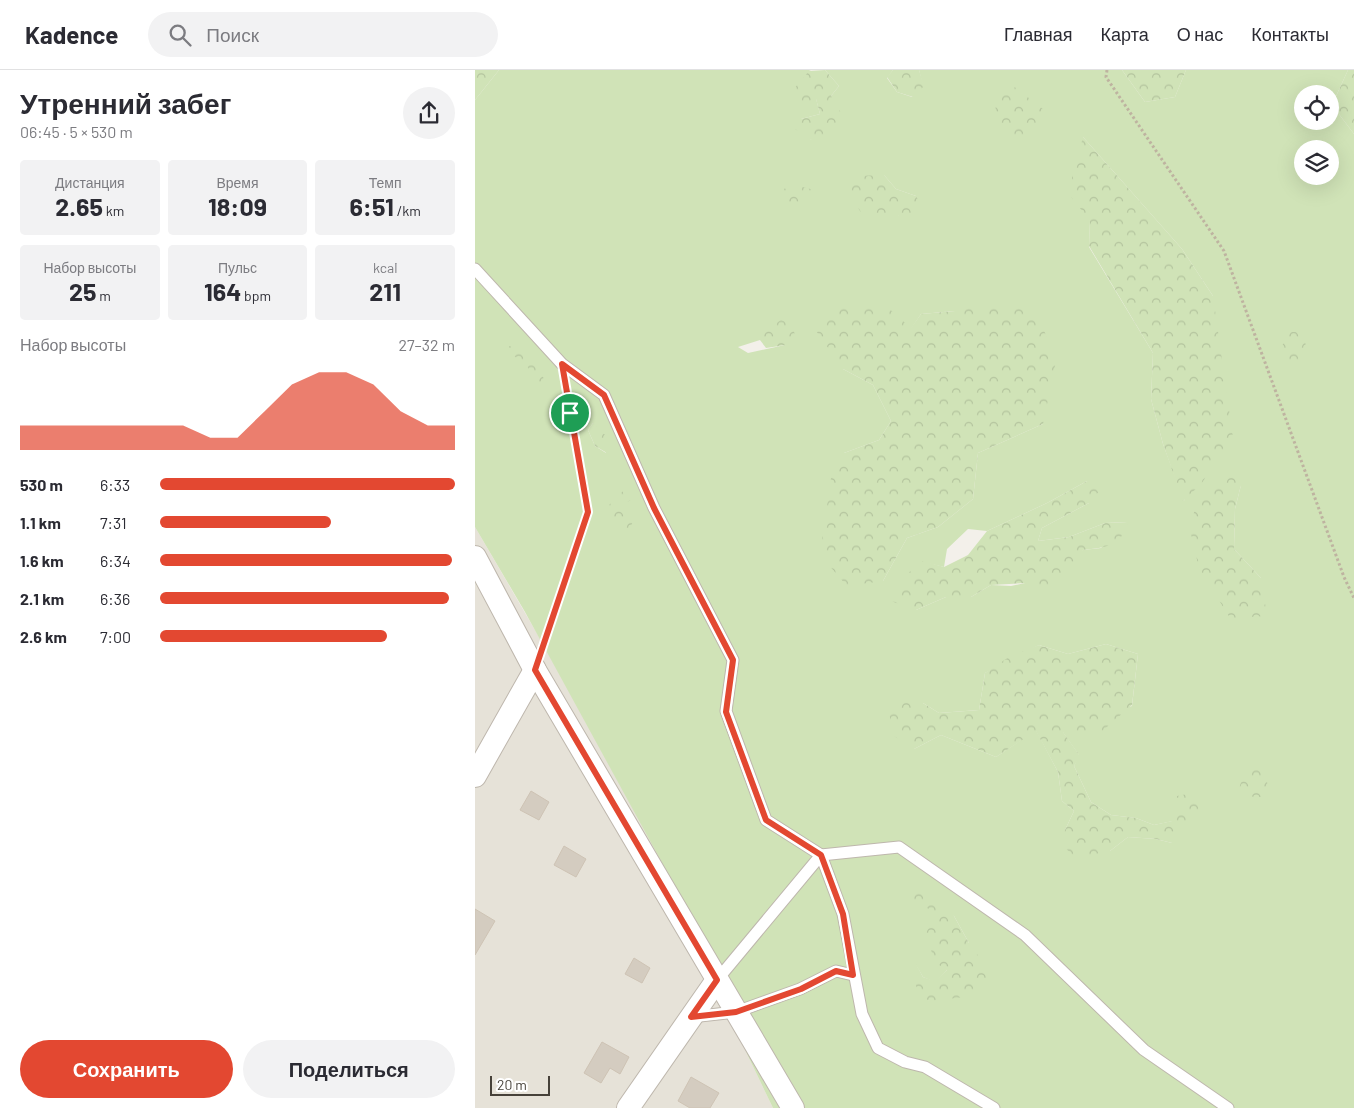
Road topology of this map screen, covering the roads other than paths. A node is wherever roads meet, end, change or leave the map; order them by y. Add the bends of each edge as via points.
1 (475, 269) edge
2 (475, 557) edge
3 (535, 670) junction
4 (475, 776) edge
5 (821, 855) junction
6 (853, 975) junction
7 (717, 980) junction
8 (736, 1012) junction
9 (691, 1017) junction
10 (628, 1108) edge
11 (793, 1108) edge
12 (994, 1108) edge
13 (1229, 1108) edge

1 - 5 lane via 562,364 604,395 654,508 733,660 726,712 766,820
2 - 3 street
3 - 4 street
3 - 7 street
5 - 6 lane via 843,914
5 - 7 lane
5 - 13 lane via 899,847 1025,935 1144,1050
6 - 8 lane via 836,971 801,989
6 - 12 lane via 861,1014 878,1048 905,1062 925,1067
7 - 8 street
7 - 9 street
8 - 9 lane
8 - 11 street
9 - 10 street

